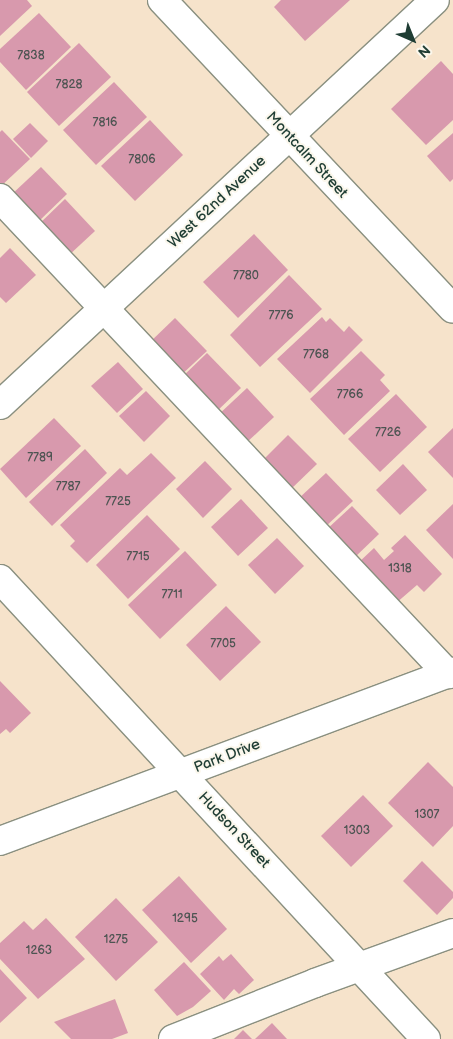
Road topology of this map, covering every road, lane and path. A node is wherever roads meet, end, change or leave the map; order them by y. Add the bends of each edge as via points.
1 (162, 0) edge
2 (435, 0) edge
3 (288, 135) junction
4 (0, 198) edge
5 (104, 308) junction
6 (453, 309) edge
7 (0, 405) edge
8 (0, 578) edge
9 (450, 673) edge
10 (181, 773) junction
11 (0, 841) edge
12 (453, 934) edge
13 (359, 967) junction
14 (173, 1039) edge
15 (426, 1039) edge

1 - 3 street, Montcalm Street
2 - 3 street, West 62nd Avenue
3 - 5 street, West 62nd Avenue
3 - 6 street, Montcalm Street
4 - 5 street
5 - 7 street, West 62nd Avenue
5 - 9 street
8 - 10 street, Hudson Street
9 - 10 street, Park Drive
10 - 11 street, Park Drive
10 - 13 street, Hudson Street
12 - 13 street
13 - 14 street
13 - 15 street, Hudson Street

